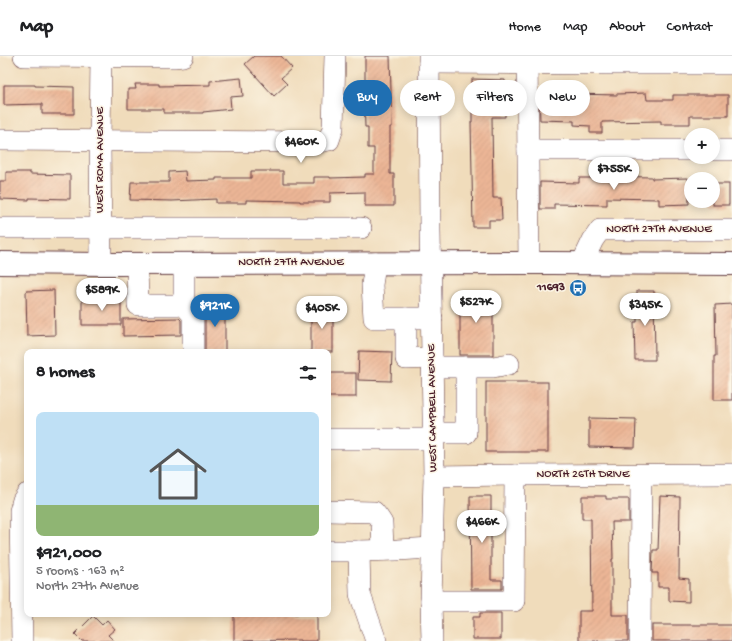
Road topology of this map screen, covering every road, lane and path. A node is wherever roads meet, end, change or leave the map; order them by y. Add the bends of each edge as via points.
1 (24, 56) edge
2 (101, 56) edge
3 (183, 56) edge
4 (335, 56) edge
5 (429, 59) edge
6 (527, 60) edge
7 (615, 60) edge
8 (698, 60) edge
9 (732, 64) edge
10 (0, 140) edge
11 (100, 141) junction
12 (528, 150) junction
13 (684, 150) edge
14 (720, 150) edge
15 (732, 150) edge
16 (0, 228) edge
17 (102, 228) junction
18 (361, 228) dead end
19 (732, 230) edge
20 (0, 263) edge
21 (374, 263) junction
22 (430, 263) junction
23 (529, 263) junction
24 (582, 263) junction
25 (101, 264) junction
26 (137, 264) junction
27 (184, 264) junction
28 (732, 264) edge
29 (184, 305) junction
30 (406, 318) junction
31 (432, 318) junction
32 (194, 349) edge
33 (432, 362) junction
34 (509, 364) dead end
35 (466, 367) junction
36 (433, 436) junction
37 (331, 439) edge
38 (515, 474) junction
39 (641, 474) junction
40 (732, 474) edge
41 (434, 476) junction
42 (24, 500) edge
43 (331, 511) edge
44 (432, 548) junction
45 (383, 550) junction
46 (331, 551) edge
47 (359, 551) junction
48 (431, 601) junction
49 (22, 641) edge
50 (376, 641) edge
51 (432, 641) edge
52 (640, 641) edge

1 - 2 street
2 - 3 street
2 - 11 street, WEST ROMA AVENUE
4 - 11 street via 333,128 328,140
5 - 6 street
5 - 22 street, WEST CAMPBELL AVENUE
6 - 7 street
6 - 12 street
7 - 8 street
8 - 9 street
10 - 11 street
11 - 17 street, WEST ROMA AVENUE
12 - 13 street
12 - 23 street
14 - 15 street
16 - 17 street
17 - 18 street
17 - 25 street, WEST ROMA AVENUE
19 - 24 street, NORTH 27TH AVENUE via 600,230 592,240
20 - 25 main road, NORTH 27TH AVENUE
21 - 22 main road, NORTH 27TH AVENUE
21 - 27 main road, NORTH 27TH AVENUE
21 - 30 street via 374,318
22 - 23 main road, NORTH 27TH AVENUE
22 - 31 street, WEST CAMPBELL AVENUE
23 - 24 main road, NORTH 27TH AVENUE
24 - 28 main road, NORTH 27TH AVENUE
25 - 26 main road, NORTH 27TH AVENUE
26 - 27 main road, NORTH 27TH AVENUE
26 - 29 street via 138,305
27 - 29 street
29 - 32 street via 193,315
30 - 31 street
30 - 33 street via 406,359
31 - 33 street, WEST CAMPBELL AVENUE
33 - 35 street
33 - 36 street, WEST CAMPBELL AVENUE
34 - 35 street
35 - 36 street via 466,433
36 - 37 street
36 - 41 street, WEST CAMPBELL AVENUE
38 - 39 street, NORTH 26TH DRIVE
38 - 41 street, NORTH 26TH DRIVE
38 - 48 street via 514,601
39 - 40 street, NORTH 26TH DRIVE
39 - 52 street
41 - 44 street, WEST CAMPBELL AVENUE
42 - 49 street via 20,511
43 - 45 street via 374,512 382,523
44 - 45 street
44 - 48 street, WEST CAMPBELL AVENUE
45 - 47 street
46 - 47 street
47 - 50 street via 360,594
48 - 51 street, WEST CAMPBELL AVENUE

